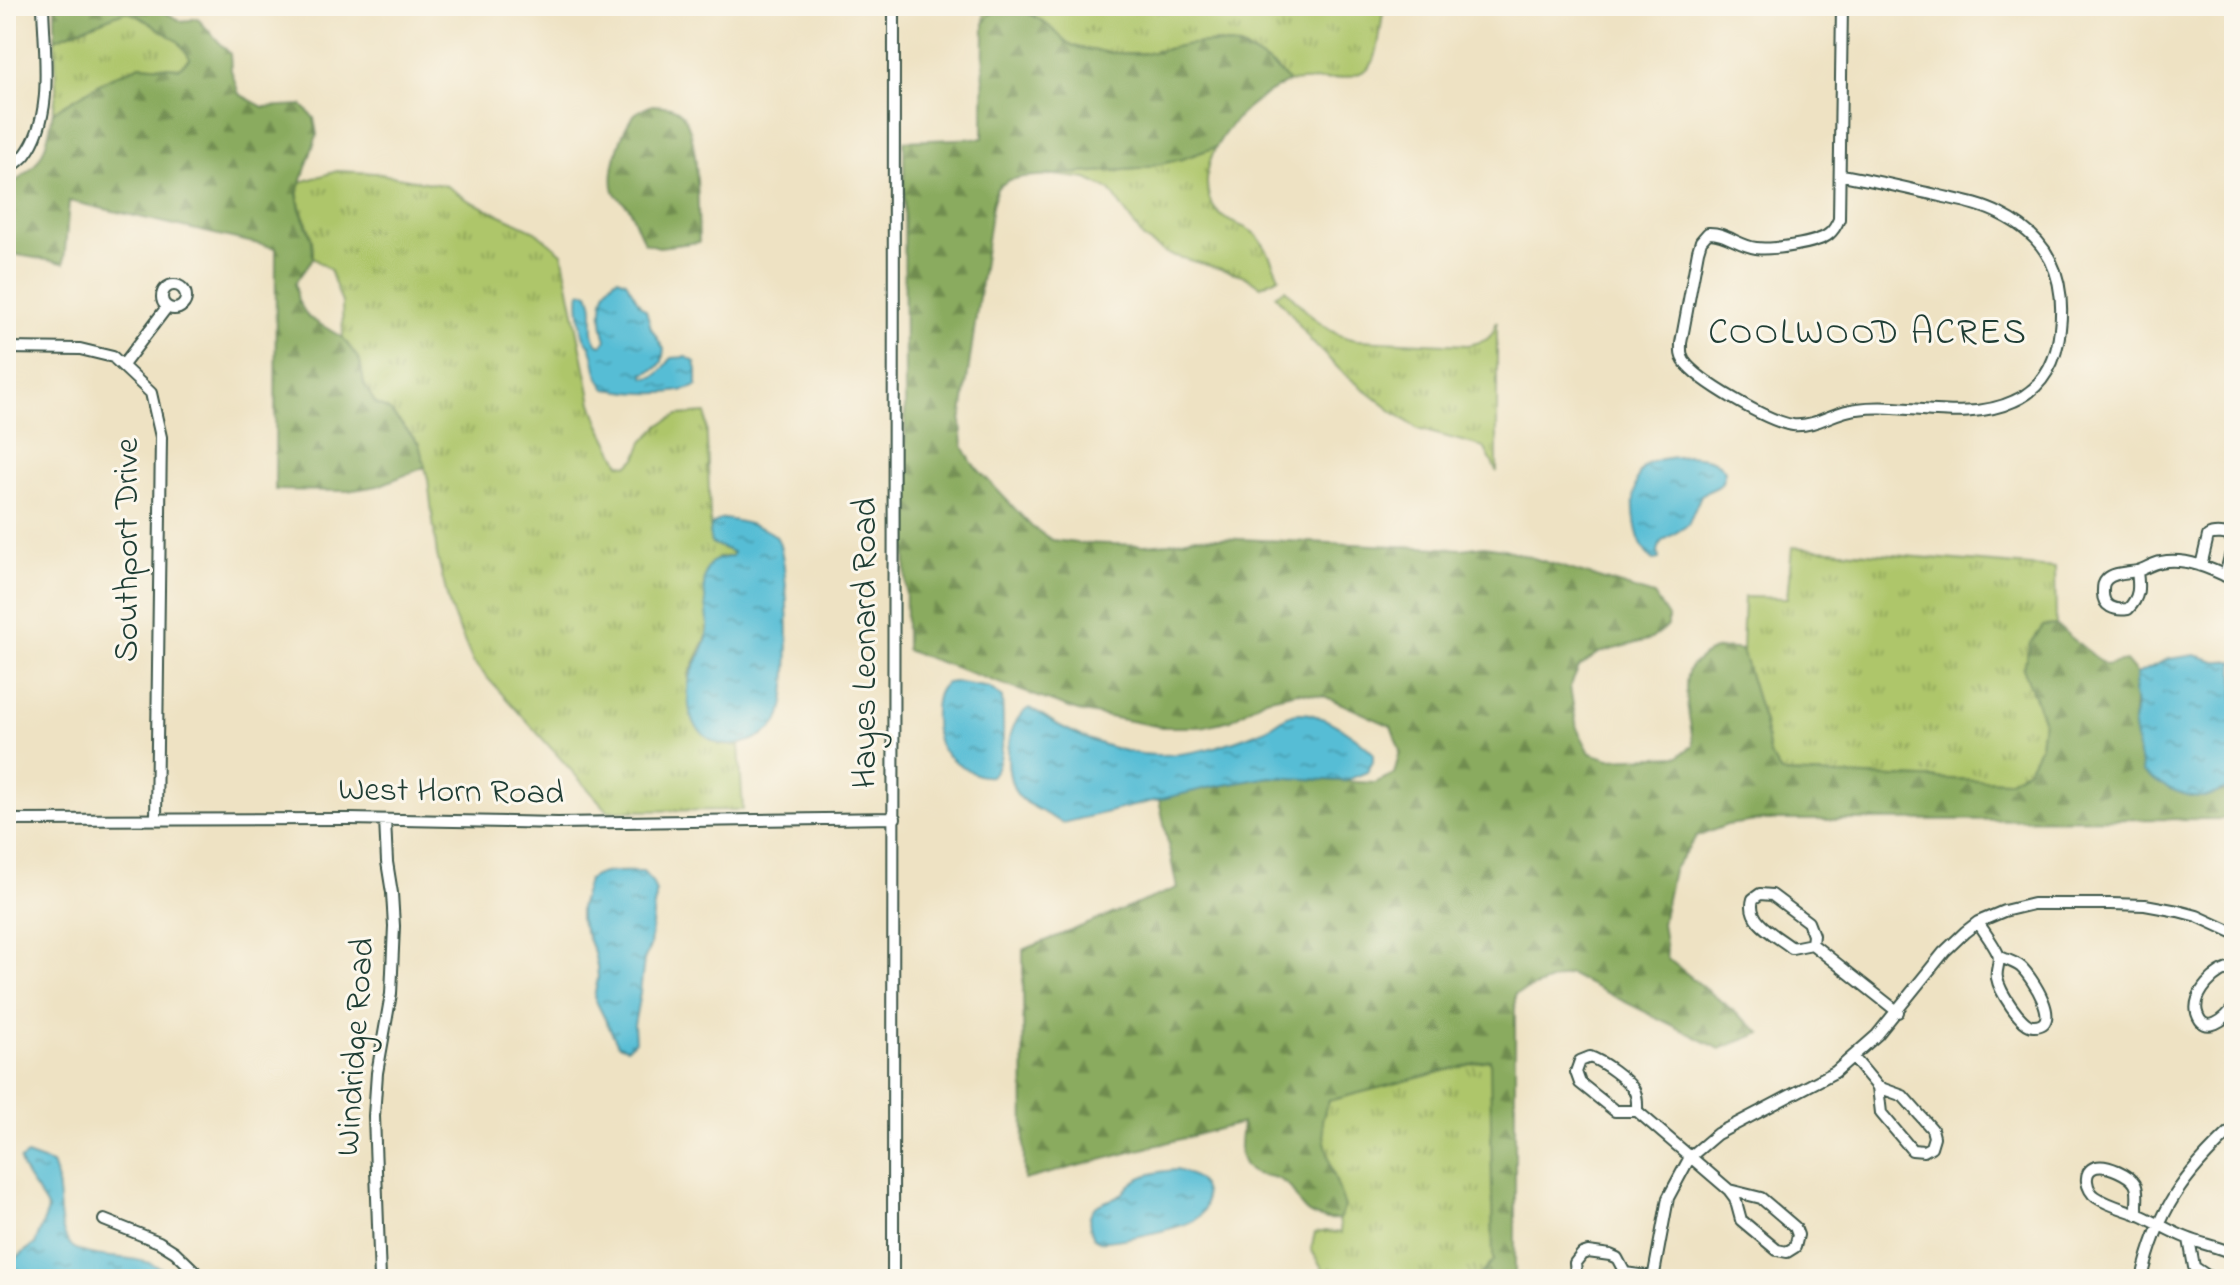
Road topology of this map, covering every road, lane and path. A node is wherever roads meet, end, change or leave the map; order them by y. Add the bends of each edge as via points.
1 (43, 6) edge
2 (894, 6) edge
3 (1842, 6) edge
4 (6, 171) edge
5 (1841, 175) junction
6 (167, 307) dead end
7 (6, 348) edge
8 (123, 365) junction
9 (2234, 539) edge
10 (2201, 566) junction
11 (2137, 571) dead end
12 (2230, 578) edge
13 (895, 818) junction
14 (6, 820) edge
15 (156, 820) junction
16 (385, 820) junction
17 (1978, 922) junction
18 (2234, 933) edge
19 (1812, 944) junction
20 (1999, 956) junction
21 (2234, 968) edge
22 (2234, 1006) edge
23 (1898, 1012) junction
24 (1853, 1057) junction
25 (1878, 1087) junction
26 (1637, 1111) junction
27 (2234, 1128) edge
28 (1690, 1157) junction
29 (1729, 1190) junction
30 (2138, 1215) junction
31 (104, 1220) dead end
32 (2159, 1225) junction
33 (2189, 1239) junction
34 (2234, 1254) edge
35 (1622, 1276) edge
36 (1653, 1278) edge
37 (203, 1279) edge
38 (380, 1279) edge
39 (893, 1279) edge
40 (1582, 1279) edge
41 (2142, 1279) edge
42 (2212, 1279) edge

1 - 4 street via 46,88 38,132 24,156
2 - 13 street, Hayes Leonard Road
3 - 5 street
5 - 5 street via 1839,219 1819,239 1756,248 1717,233 1708,233 1701,241 1681,349 1693,371 1736,400 1792,425 1813,424 1856,409 1982,411 2015,401 2039,385 2056,353 2061,318 2054,265 2040,243 1987,208
6 - 8 street
7 - 8 street, Southport Drive via 80,349 113,357
8 - 15 street, Southport Drive via 151,393 161,437
9 - 10 street via 2208,536
9 - 12 street
10 - 11 street via 2162,561
10 - 12 street
13 - 16 street, West Horn Road
13 - 39 street, Hayes Leonard Road
14 - 15 street, West Horn Road
15 - 16 street, West Horn Road
16 - 38 street, Windridge Road via 394,937 374,1116
17 - 18 street via 2033,904 2145,905 2197,916
17 - 20 street
17 - 23 street via 1944,952
19 - 19 street via 1808,922 1772,895 1753,899 1754,917 1792,948
19 - 23 street
20 - 20 street via 1997,978 2016,1014 2033,1027 2043,1023 2046,1005 2026,973
21 - 22 street via 2214,975 2196,1008 2202,1022 2211,1025 2220,1023
23 - 24 street
24 - 25 street
24 - 28 street via 1816,1084 1717,1134
25 - 25 street via 1881,1113 1908,1147 1918,1152 1931,1147 1932,1129 1903,1096
26 - 26 street via 1628,1083 1597,1059 1580,1061 1580,1083 1615,1111
26 - 28 street
27 - 32 street via 2185,1179
28 - 29 street
28 - 36 street via 1668,1198
29 - 29 street via 1741,1220 1777,1250 1795,1247 1795,1227 1761,1198
30 - 30 street via 2132,1181 2102,1167 2088,1174 2094,1196
30 - 32 street
31 - 37 street via 159,1242
32 - 33 street
32 - 41 street
33 - 34 street
33 - 42 street via 2194,1267
35 - 36 street
35 - 40 street via 1617,1258 1588,1252 1575,1263

